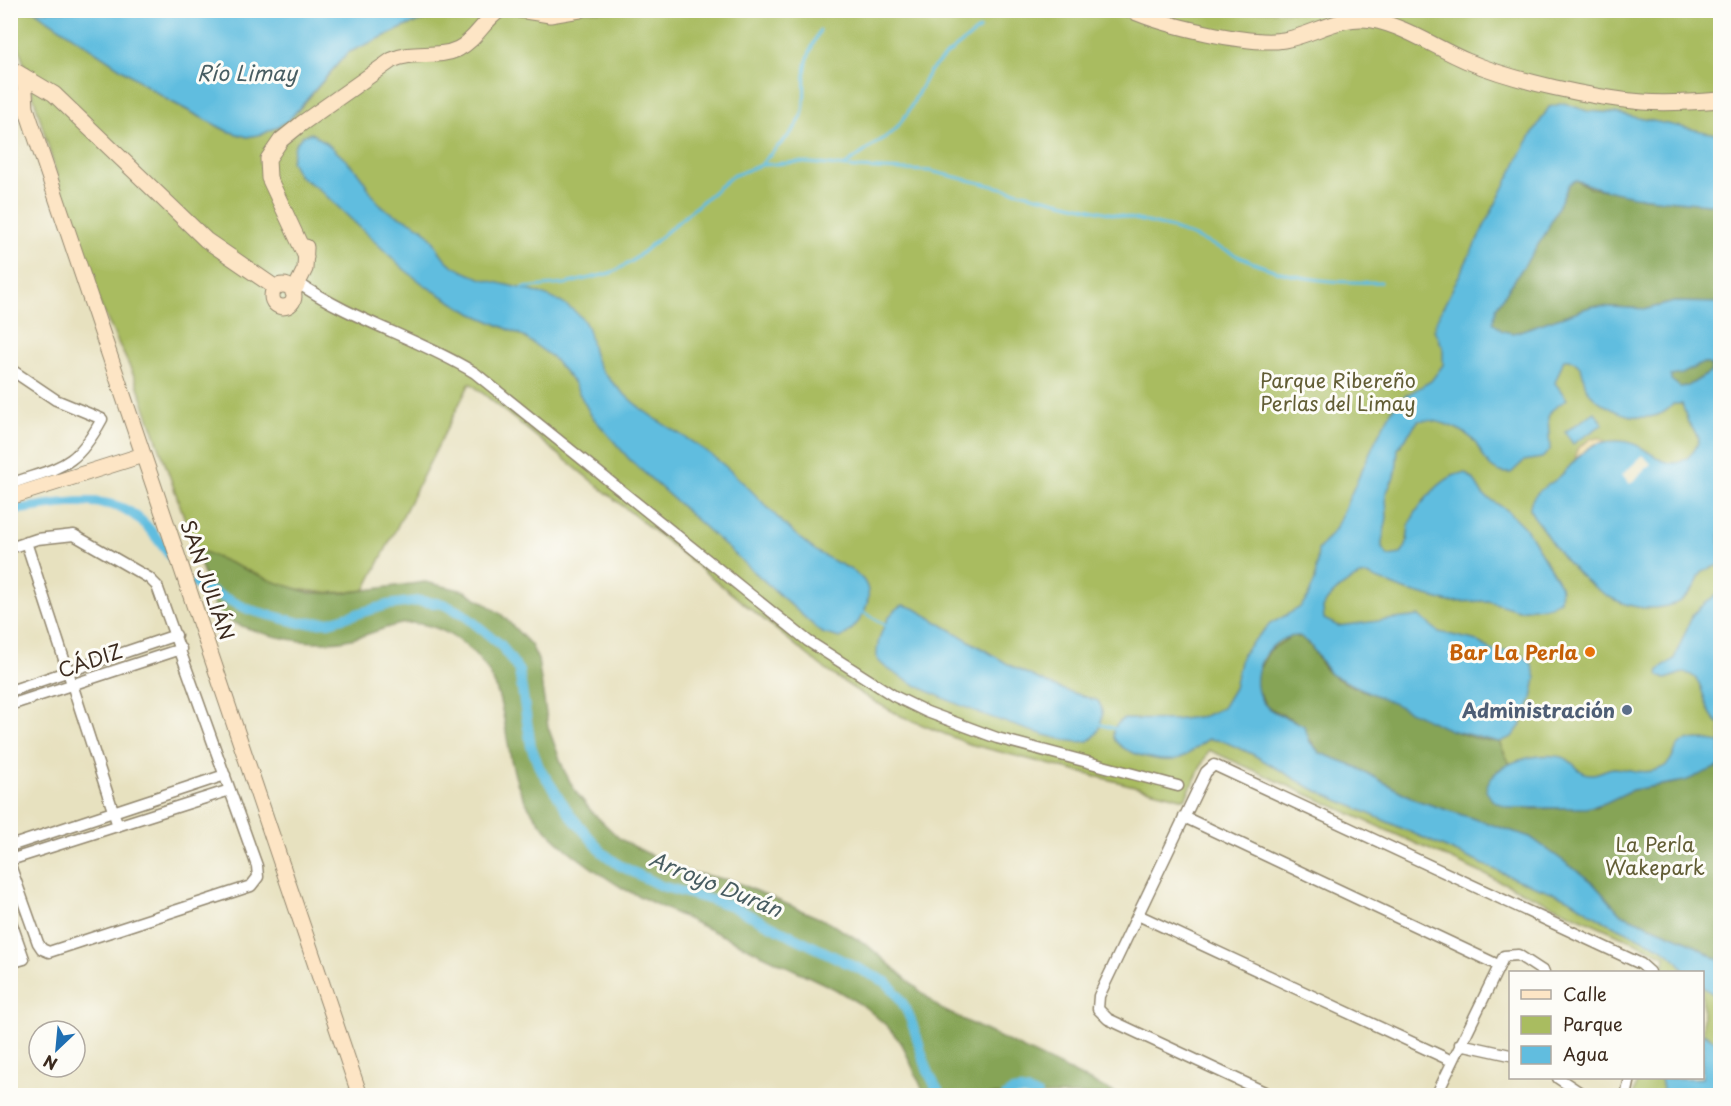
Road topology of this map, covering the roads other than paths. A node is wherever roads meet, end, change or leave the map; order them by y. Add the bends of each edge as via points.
1 (500, 10) edge
2 (519, 10) edge
3 (580, 10) edge
4 (1130, 10) edge
5 (17, 72) edge
6 (1720, 100) edge
7 (296, 288) junction
8 (10, 369) edge
9 (143, 455) junction
10 (10, 484) edge
11 (10, 497) edge
12 (26, 542) junction
13 (10, 548) edge
14 (176, 635) junction
15 (181, 649) junction
16 (68, 672) junction
17 (72, 685) junction
18 (10, 691) edge
19 (10, 705) edge
20 (225, 775) junction
21 (1178, 786) dead end
22 (230, 790) junction
23 (114, 812) junction
24 (1184, 817) junction
25 (118, 826) junction
26 (10, 846) edge
27 (10, 860) edge
28 (10, 865) edge
29 (1138, 915) junction
30 (10, 919) edge
31 (10, 963) edge
32 (1498, 965) junction
33 (1542, 971) edge
34 (1649, 971) edge
35 (1460, 1044) junction
36 (1509, 1055) edge
37 (1452, 1061) junction
38 (1561, 1079) edge
39 (1630, 1079) edge
40 (360, 1095) edge
41 (1273, 1095) edge
42 (1436, 1095) edge
43 (1585, 1095) edge
44 (1626, 1095) edge

1 - 7 street via 461,47 445,53 399,57 301,123 275,147 268,159 267,172 301,221 306,257
2 - 3 street via 550,15
4 - 6 street via 1179,27 1266,41 1296,38 1344,20 1369,19 1469,62 1558,87 1642,102
5 - 7 street via 60,99 206,240 276,288 273,300 281,307 291,304
5 - 9 street, SAN JULIÁN
7 - 21 street via 475,373 808,641 894,696 997,738
8 - 10 street via 56,400 102,419 89,444 75,459
9 - 11 street
9 - 40 street, SAN JULIÁN
12 - 13 street
12 - 14 street via 62,535 78,537 149,578 160,591
12 - 16 street
14 - 15 street
14 - 16 street, CÁDIZ
15 - 17 street, CÁDIZ
15 - 20 street
16 - 17 street
16 - 18 street, CÁDIZ
17 - 19 street, CÁDIZ
17 - 23 street
20 - 22 street
20 - 23 street
22 - 25 street
22 - 28 street via 258,877 251,886 46,951 38,943
23 - 25 street
23 - 26 street
24 - 29 street
24 - 32 street
24 - 34 street via 1208,769 1217,765
25 - 27 street
29 - 37 street
29 - 41 street via 1098,1000 1100,1012
30 - 31 street via 24,959
32 - 33 street via 1504,956 1513,953
32 - 35 street
35 - 36 street
35 - 37 street
37 - 42 street
38 - 43 street
39 - 44 street

